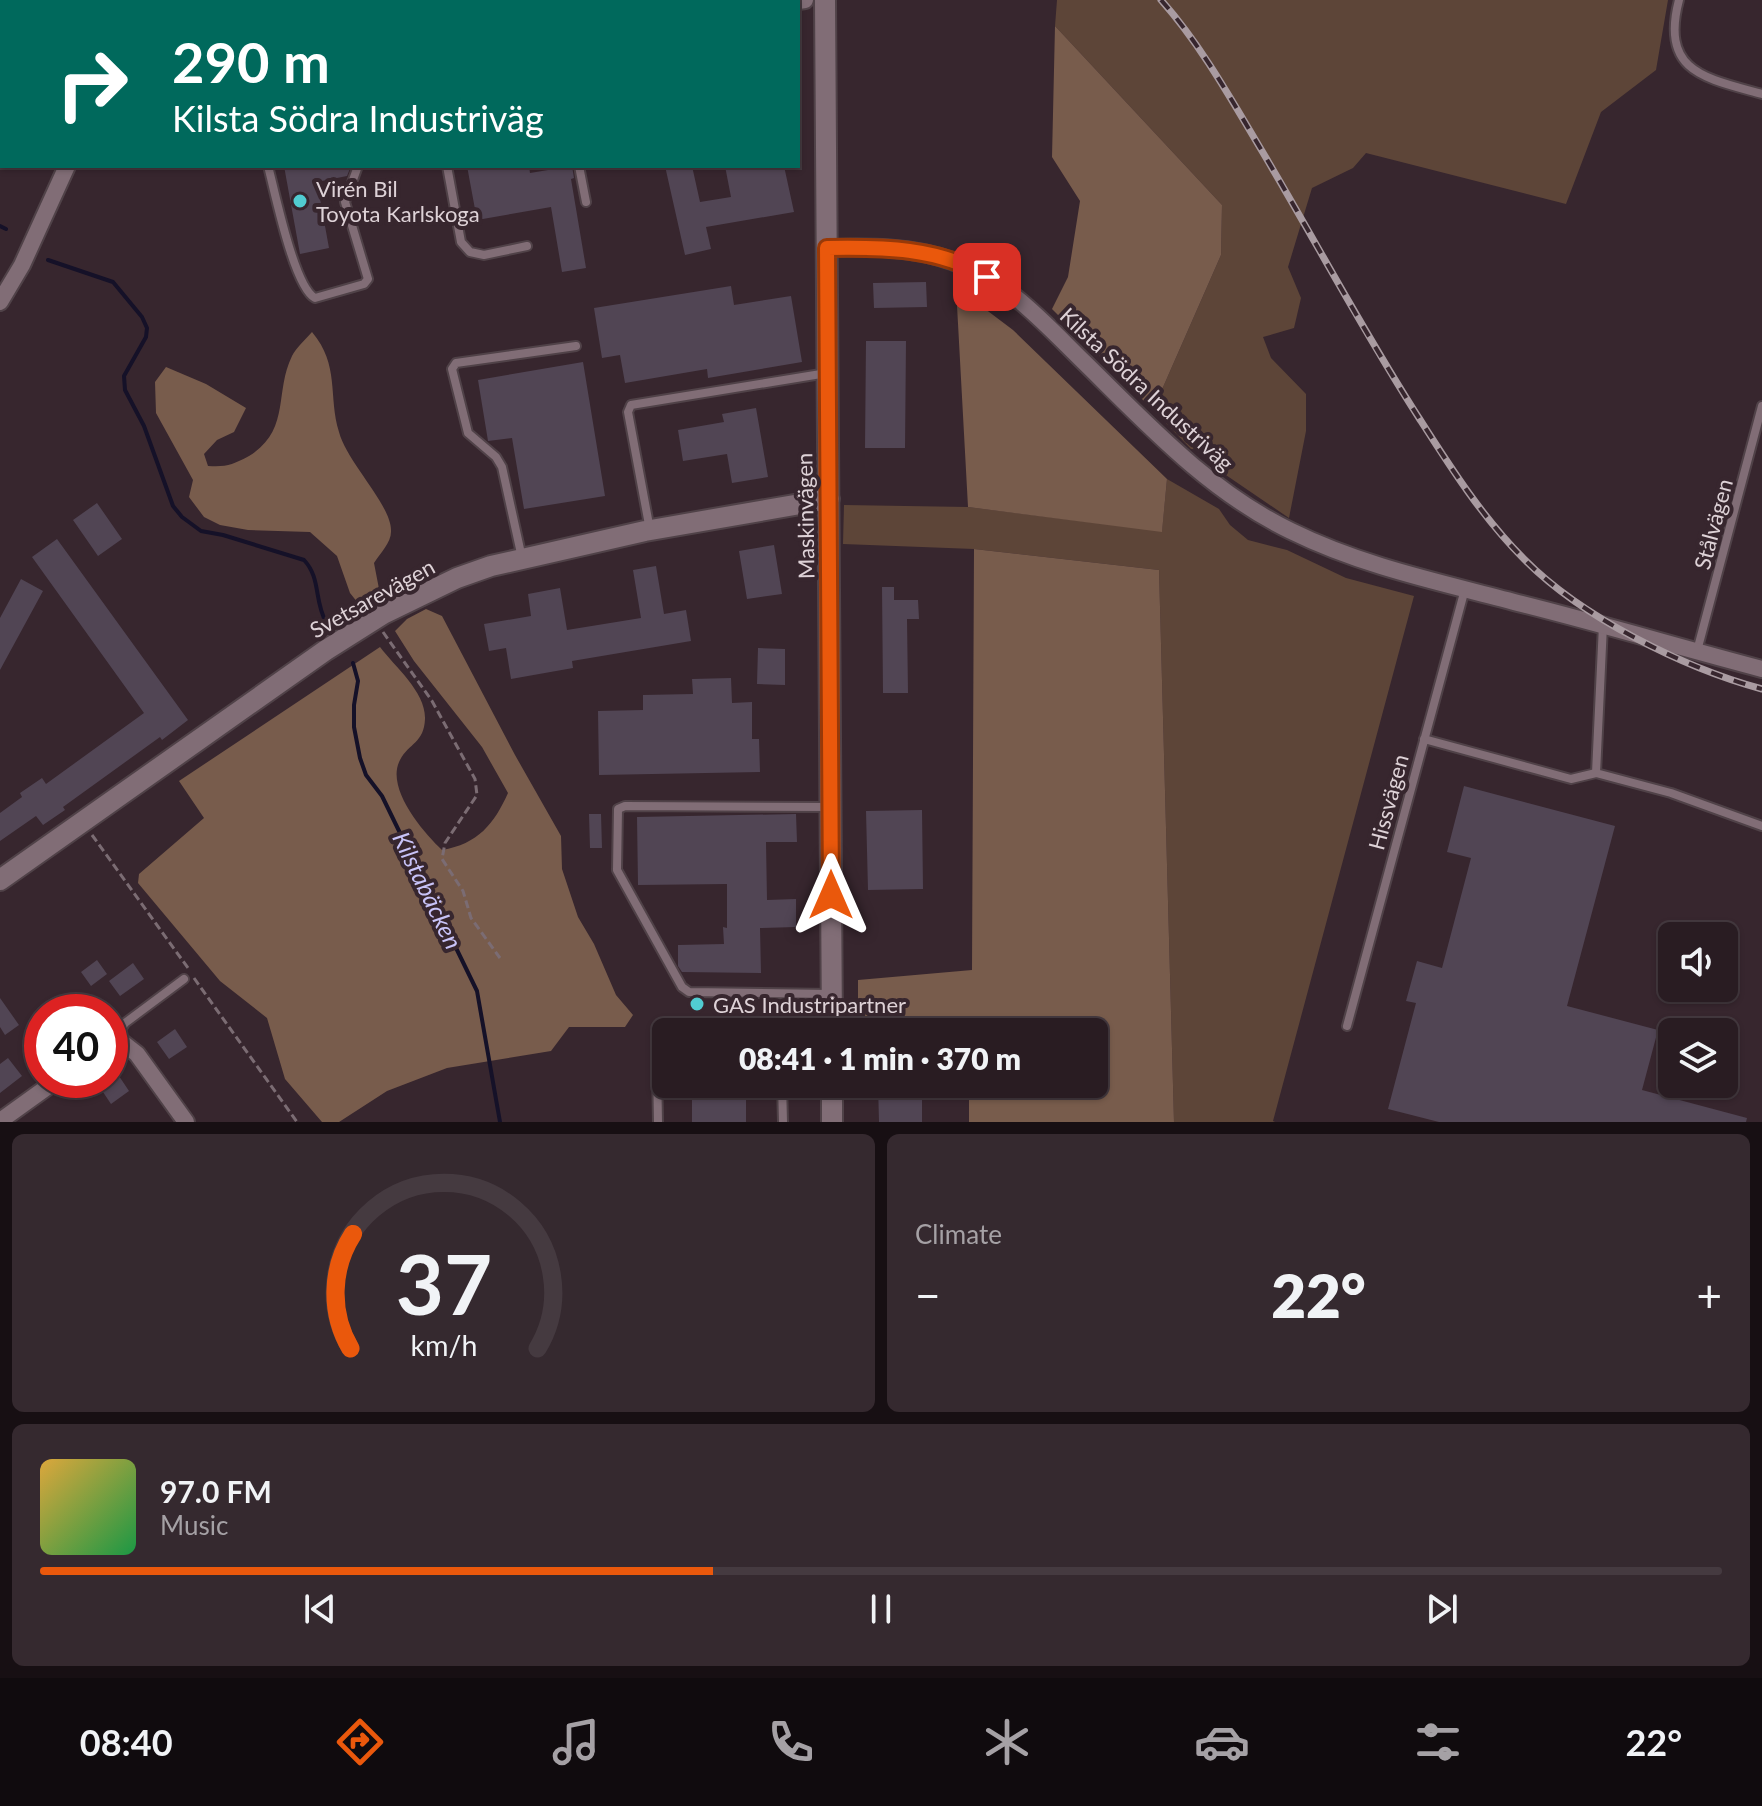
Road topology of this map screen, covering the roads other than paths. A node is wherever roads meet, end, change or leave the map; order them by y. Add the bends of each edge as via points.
1 (825, 0) edge
2 (1679, 0) edge
3 (1762, 94) edge
4 (66, 168) edge
5 (269, 168) edge
6 (357, 168) edge
7 (447, 168) edge
8 (579, 168) edge
9 (586, 202) dead end
10 (527, 246) dead end
11 (827, 248) junction
12 (0, 302) edge
13 (576, 346) dead end
14 (827, 373) junction
15 (1762, 406) edge
16 (829, 499) junction
17 (650, 530) junction
18 (522, 559) junction
19 (1465, 589) junction
20 (1603, 624) junction
21 (1697, 651) junction
22 (1762, 669) edge
23 (1424, 739) junction
24 (1596, 773) junction
25 (831, 807) junction
26 (1762, 826) edge
27 (0, 880) edge
28 (184, 979) dead end
29 (831, 994) junction
30 (832, 1018) edge
31 (128, 1021) edge
32 (1347, 1026) dead end
33 (128, 1047) edge
34 (32, 1098) edge
35 (658, 1098) edge
36 (782, 1098) edge
37 (832, 1098) edge
38 (0, 1121) edge
39 (186, 1122) edge
40 (658, 1122) edge
41 (783, 1122) edge
42 (832, 1122) edge

1 - 11 street, Maskinvägen
2 - 3 lane via 1673,22 1681,59 1708,78
4 - 12 street
5 - 6 lane via 294,265 307,294 315,298 368,279 345,202
7 - 10 lane via 461,242 470,252 484,255
8 - 9 lane
11 - 14 street, Maskinvägen
11 - 19 street, Kilsta Södra Industriväg via 929,254 981,273 1008,290 1184,459 1232,497 1324,546
13 - 18 lane via 456,363 452,369 468,433 502,467
14 - 16 street, Maskinvägen
14 - 17 lane via 631,405 628,412
15 - 21 lane, Stålvägen
16 - 17 street, Svetsarevägen
16 - 25 street, Maskinvägen
17 - 18 street, Svetsarevägen
18 - 27 street, Svetsarevägen via 457,578 374,619
19 - 20 street, Kilsta Södra Industriväg
19 - 23 lane, Hissvägen
20 - 21 street, Kilsta Södra Industriväg
20 - 24 lane
21 - 22 street, Kilsta Södra Industriväg
23 - 24 lane via 1571,779
23 - 32 lane, Hissvägen
24 - 26 lane
25 - 29 street, Maskinvägen
25 - 29 lane via 625,806 616,818 617,870 682,987 689,992
28 - 31 lane
29 - 30 street, Maskinvägen
33 - 39 street
34 - 38 street
35 - 40 lane
36 - 41 lane
37 - 42 street

